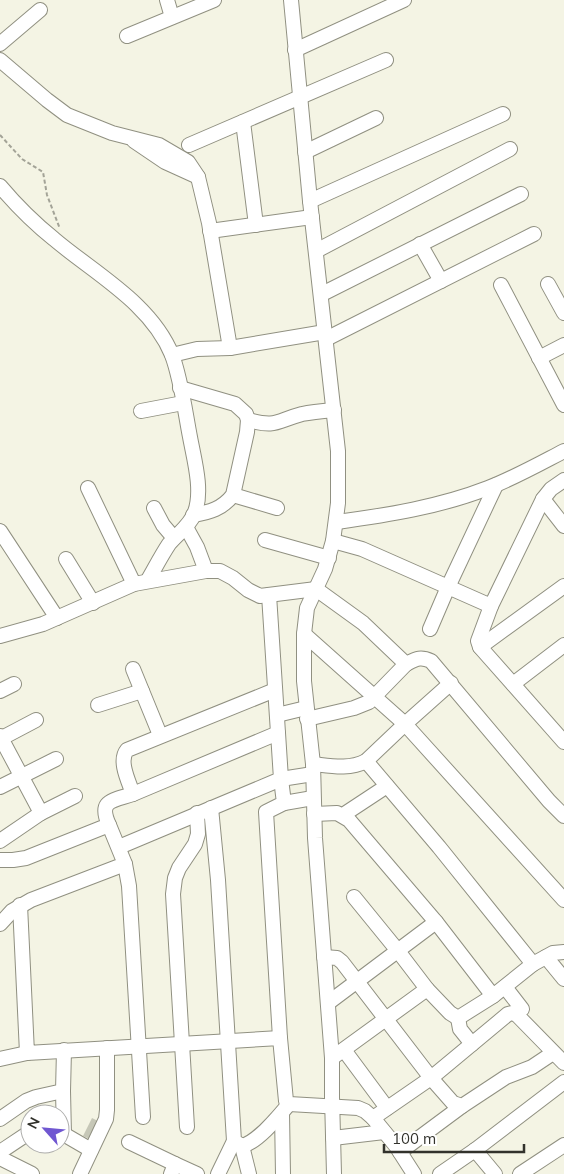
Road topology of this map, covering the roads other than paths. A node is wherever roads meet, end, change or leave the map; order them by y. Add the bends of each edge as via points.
1 (167, 0) edge
2 (214, 0) edge
3 (292, 0) edge
4 (404, 0) edge
5 (40, 10) dead end
6 (172, 17) junction
7 (126, 36) dead end
8 (0, 44) edge
9 (295, 50) junction
10 (0, 60) edge
11 (386, 60) dead end
12 (300, 98) junction
13 (503, 114) dead end
14 (376, 118) dead end
15 (243, 122) junction
16 (189, 145) dead end
17 (510, 149) dead end
18 (305, 152) junction
19 (0, 186) edge
20 (521, 194) dead end
21 (310, 201) junction
22 (312, 217) junction
23 (256, 225) junction
24 (210, 231) junction
25 (534, 234) dead end
26 (420, 244) junction
27 (316, 251) junction
28 (441, 281) junction
29 (548, 284) dead end
30 (500, 285) dead end
31 (322, 294) junction
32 (564, 313) edge
33 (325, 336) junction
34 (564, 345) edge
35 (230, 348) junction
36 (172, 355) junction
37 (539, 358) junction
38 (180, 388) junction
39 (183, 403) junction
40 (564, 404) edge
41 (334, 410) junction
42 (141, 411) dead end
43 (248, 420) junction
44 (564, 451) edge
45 (564, 481) edge
46 (496, 484) junction
47 (88, 488) dead end
48 (233, 495) junction
49 (543, 499) junction
50 (154, 508) dead end
51 (277, 508) dead end
52 (190, 521) junction
53 (337, 522) junction
54 (564, 526) edge
55 (0, 532) edge
56 (174, 538) junction
57 (265, 540) dead end
58 (333, 541) junction
59 (329, 558) junction
60 (66, 559) dead end
61 (206, 571) junction
62 (148, 580) junction
63 (134, 584) junction
64 (564, 586) edge
65 (448, 587) junction
66 (316, 589) junction
67 (269, 594) junction
68 (93, 603) junction
69 (491, 606) junction
70 (57, 618) junction
71 (430, 629) dead end
72 (304, 634) junction
73 (0, 636) edge
74 (564, 645) edge
75 (480, 647) junction
76 (406, 664) junction
77 (133, 669) dead end
78 (451, 683) junction
79 (14, 684) dead end
80 (513, 684) junction
81 (275, 690) junction
82 (0, 691) edge
83 (142, 691) junction
84 (375, 697) junction
85 (98, 705) dead end
86 (277, 714) junction
87 (307, 714) junction
88 (36, 720) dead end
89 (405, 724) junction
90 (278, 733) junction
91 (160, 735) junction
92 (0, 738) edge
93 (564, 742) edge
94 (56, 759) dead end
95 (366, 761) junction
96 (312, 769) junction
97 (20, 776) junction
98 (282, 779) junction
99 (386, 786) junction
100 (0, 787) edge
101 (262, 787) junction
102 (133, 794) junction
103 (75, 796) dead end
104 (313, 798) junction
105 (284, 802) junction
106 (211, 808) junction
107 (266, 812) junction
108 (562, 812) edge
109 (41, 813) junction
110 (197, 813) junction
111 (314, 814) junction
112 (343, 816) junction
113 (110, 825) junction
114 (0, 841) edge
115 (119, 847) junction
116 (0, 860) edge
117 (125, 864) junction
118 (354, 897) dead end
119 (564, 900) edge
120 (20, 905) junction
121 (436, 922) junction
122 (0, 924) edge
123 (398, 951) junction
124 (564, 952) edge
125 (324, 957) junction
126 (546, 957) junction
127 (533, 964) junction
128 (564, 979) edge
129 (358, 981) junction
130 (427, 989) junction
131 (498, 992) junction
132 (328, 1003) junction
133 (517, 1011) junction
134 (458, 1018) junction
135 (386, 1019) junction
136 (280, 1038) junction
137 (229, 1040) junction
138 (183, 1043) junction
139 (472, 1044) junction
140 (140, 1046) junction
141 (107, 1048) junction
142 (64, 1050) junction
143 (344, 1050) junction
144 (554, 1052) junction
145 (27, 1053) junction
146 (332, 1058) junction
147 (0, 1059) edge
148 (564, 1063) edge
149 (431, 1078) junction
150 (562, 1087) edge
151 (63, 1091) junction
152 (63, 1104) edge
153 (462, 1106) junction
154 (332, 1107) junction
155 (387, 1108) junction
156 (286, 1109) junction
157 (143, 1117) dead end
158 (0, 1118) edge
159 (373, 1118) junction
160 (187, 1127) dead end
161 (384, 1132) junction
162 (70, 1138) edge
163 (333, 1138) junction
164 (20, 1139) edge
165 (128, 1142) dead end
166 (238, 1144) junction
167 (564, 1145) edge
168 (91, 1150) junction
169 (475, 1150) junction
170 (0, 1152) edge
171 (400, 1152) junction
172 (0, 1158) edge
173 (173, 1169) edge
174 (32, 1174) edge
175 (80, 1174) edge
176 (197, 1174) edge
177 (218, 1174) edge
178 (249, 1174) edge
179 (283, 1174) edge
180 (334, 1174) edge
181 (414, 1174) edge
182 (440, 1174) edge
183 (495, 1174) edge
184 (520, 1174) edge

1 - 6 street
2 - 6 street
3 - 9 street
4 - 9 street
5 - 8 street
6 - 7 street
9 - 12 street
10 - 24 street via 67,115 131,139 164,162 198,177
11 - 12 street
12 - 15 street
12 - 18 street
13 - 21 street
14 - 18 street
15 - 16 street
15 - 23 street
17 - 27 street
18 - 21 street
19 - 36 street via 24,213 132,301
20 - 26 street
21 - 22 street
22 - 23 street
22 - 27 street
23 - 24 street
24 - 35 street
25 - 28 street
26 - 28 street
26 - 31 street
27 - 31 street
28 - 33 street
29 - 32 street
30 - 37 street
31 - 33 street
33 - 35 street
33 - 41 street
34 - 37 street
35 - 36 street via 197,349
36 - 38 street
37 - 40 street
38 - 39 street
38 - 43 street via 235,404
39 - 42 street
39 - 52 street via 197,482 197,504
41 - 43 street via 305,414 277,424
41 - 53 street via 338,452
43 - 48 street
44 - 46 street
45 - 49 street
46 - 53 street via 438,504
46 - 65 street
47 - 63 street
48 - 51 street
48 - 52 street via 216,510
49 - 54 street
49 - 69 street
50 - 56 street
52 - 56 street
52 - 61 street
53 - 58 street
55 - 70 street
56 - 62 street
57 - 59 street
58 - 59 street
58 - 65 street via 362,549
59 - 66 street
60 - 68 street
61 - 62 street
61 - 67 street via 220,571 254,594
62 - 63 street
63 - 68 street
64 - 75 street
65 - 69 street
65 - 71 street
66 - 67 street
66 - 72 street via 306,608
66 - 76 street via 363,623
67 - 81 street
68 - 70 street
69 - 75 street via 478,641
70 - 73 street
72 - 84 street
72 - 87 street
74 - 80 street
75 - 80 street
76 - 78 street via 424,657
76 - 84 street
77 - 83 street
78 - 89 street
78 - 108 street
79 - 82 street
80 - 93 street
81 - 86 street
81 - 91 street
83 - 85 street
83 - 91 street
84 - 87 street via 354,708
84 - 89 street
86 - 87 street
86 - 90 street
87 - 96 street
88 - 92 street
89 - 95 street
89 - 119 street
90 - 98 street
90 - 102 street
91 - 102 street via 124,753
92 - 97 street
94 - 97 street
95 - 96 street via 351,767
95 - 99 street
96 - 98 street
96 - 104 street
97 - 100 street
97 - 109 street
98 - 101 street
98 - 105 street
99 - 112 street
99 - 127 street
101 - 106 street
101 - 107 street
102 - 113 street via 106,805 104,810
103 - 109 street
104 - 105 street
104 - 111 street
105 - 107 street
106 - 110 street
106 - 137 street
107 - 136 street
109 - 114 street
110 - 115 street
110 - 138 street via 198,834 179,868 173,894
111 - 112 street via 337,813
111 - 125 street
112 - 121 street
113 - 115 street
113 - 116 street via 26,858
115 - 117 street
117 - 120 street
117 - 140 street
118 - 123 street
120 - 122 street
120 - 145 street
121 - 123 street
121 - 131 street
123 - 129 street
123 - 130 street
124 - 126 street
125 - 129 street via 337,958
125 - 132 street
126 - 127 street
126 - 128 street
127 - 131 street
129 - 132 street
129 - 135 street
130 - 134 street
130 - 135 street
131 - 133 street
131 - 134 street
132 - 146 street
133 - 139 street via 508,1014
133 - 144 street via 517,1015
134 - 139 street via 460,1029
135 - 143 street
135 - 149 street
136 - 137 street
136 - 156 street
137 - 138 street
137 - 166 street
138 - 140 street
138 - 160 street
139 - 149 street
140 - 141 street
140 - 157 street
141 - 142 street
141 - 168 street via 106,1119
142 - 145 street
142 - 151 street
143 - 146 street
143 - 155 street
144 - 148 street
144 - 153 street via 532,1067 506,1077
145 - 147 street
146 - 154 street
149 - 153 street via 453,1103
149 - 155 street
150 - 169 street
151 - 152 street
151 - 158 street via 26,1101
153 - 171 street
154 - 156 street
154 - 159 street via 358,1108
154 - 163 street
155 - 159 street
156 - 166 street via 249,1144
156 - 179 street
159 - 161 street
161 - 163 street
161 - 171 street
162 - 168 street
163 - 180 street
164 - 170 street
165 - 173 street
166 - 177 street
166 - 178 street
167 - 184 street
168 - 175 street
169 - 182 street
169 - 183 street
171 - 181 street
172 - 174 street
173 - 176 street

